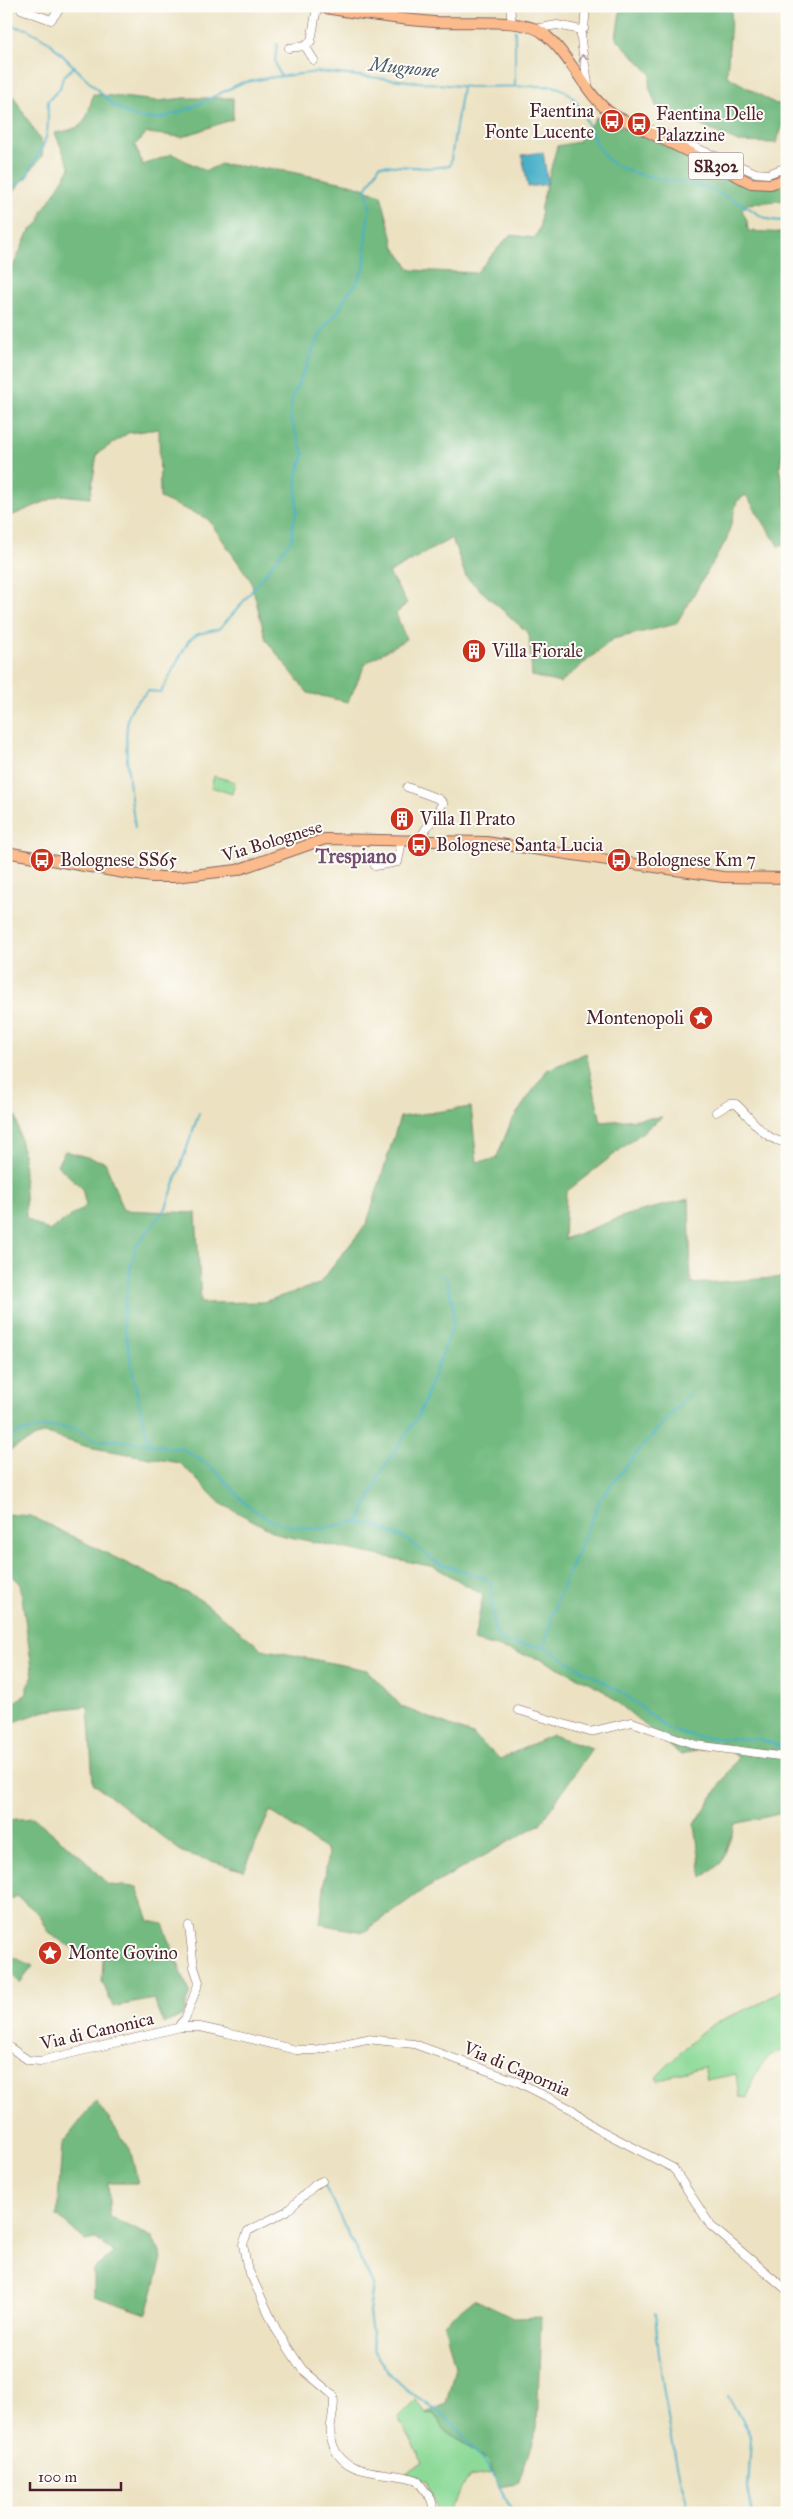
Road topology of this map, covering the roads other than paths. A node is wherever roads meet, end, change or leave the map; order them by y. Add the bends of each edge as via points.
1 (62, 6) edge
2 (315, 6) edge
3 (510, 6) edge
4 (586, 6) edge
5 (21, 9) dead end
6 (357, 9) edge
7 (512, 24) junction
8 (535, 29) junction
9 (581, 30) junction
10 (305, 46) junction
11 (288, 48) dead end
12 (314, 60) dead end
13 (588, 86) junction
14 (648, 133) junction
15 (787, 167) edge
16 (787, 178) edge
17 (407, 787) dead end
18 (402, 840) junction
19 (418, 840) junction
20 (6, 852) edge
21 (375, 866) dead end
22 (787, 878) edge
23 (716, 1112) dead end
24 (787, 1142) edge
25 (518, 1710) dead end
26 (787, 1757) edge
27 (189, 1927) dead end
28 (181, 2027) junction
29 (200, 2028) joint
30 (6, 2045) edge
31 (322, 2181) dead end
32 (787, 2290) edge
33 (435, 2513) edge

1 - 5 street via 51,20
2 - 6 main road, SR302
2 - 10 street via 311,41
3 - 7 street
4 - 9 street via 584,29
6 - 7 main road, SR302 via 442,23
7 - 8 main road, SR302
8 - 9 street via 557,24
8 - 13 main road, SR302 via 564,53
13 -> 9 street via 580,52
10 - 11 street
10 - 12 street
13 - 14 main road, SR302 via 608,112
14 - 15 street via 653,130 756,174 768,174
14 - 16 main road, SR302 via 751,183 770,184
17 - 19 street via 443,803
18 - 19 main road, Via Bolognese
18 - 20 main road, Via Bolognese via 325,839 237,870 175,878 143,876
18 - 21 street via 398,862
19 - 22 main road, Via Bolognese via 491,843 723,877
23 - 24 street via 729,1104 736,1104 762,1131
25 - 26 street via 590,1732 632,1722 696,1745
27 - 28 street via 199,1982
28 - 29 street, Via di Canonica
28 - 30 street, Via di Canonica via 40,2061 28,2060
29 - 32 street, Via di Capornia via 296,2050 315,2050 367,2039 414,2044 516,2081 673,2168 711,2226
31 - 33 street via 287,2211 248,2231 243,2244 246,2267 287,2349 302,2369 333,2396 335,2409 330,2432 338,2454 345,2462 364,2472 417,2480 428,2493

